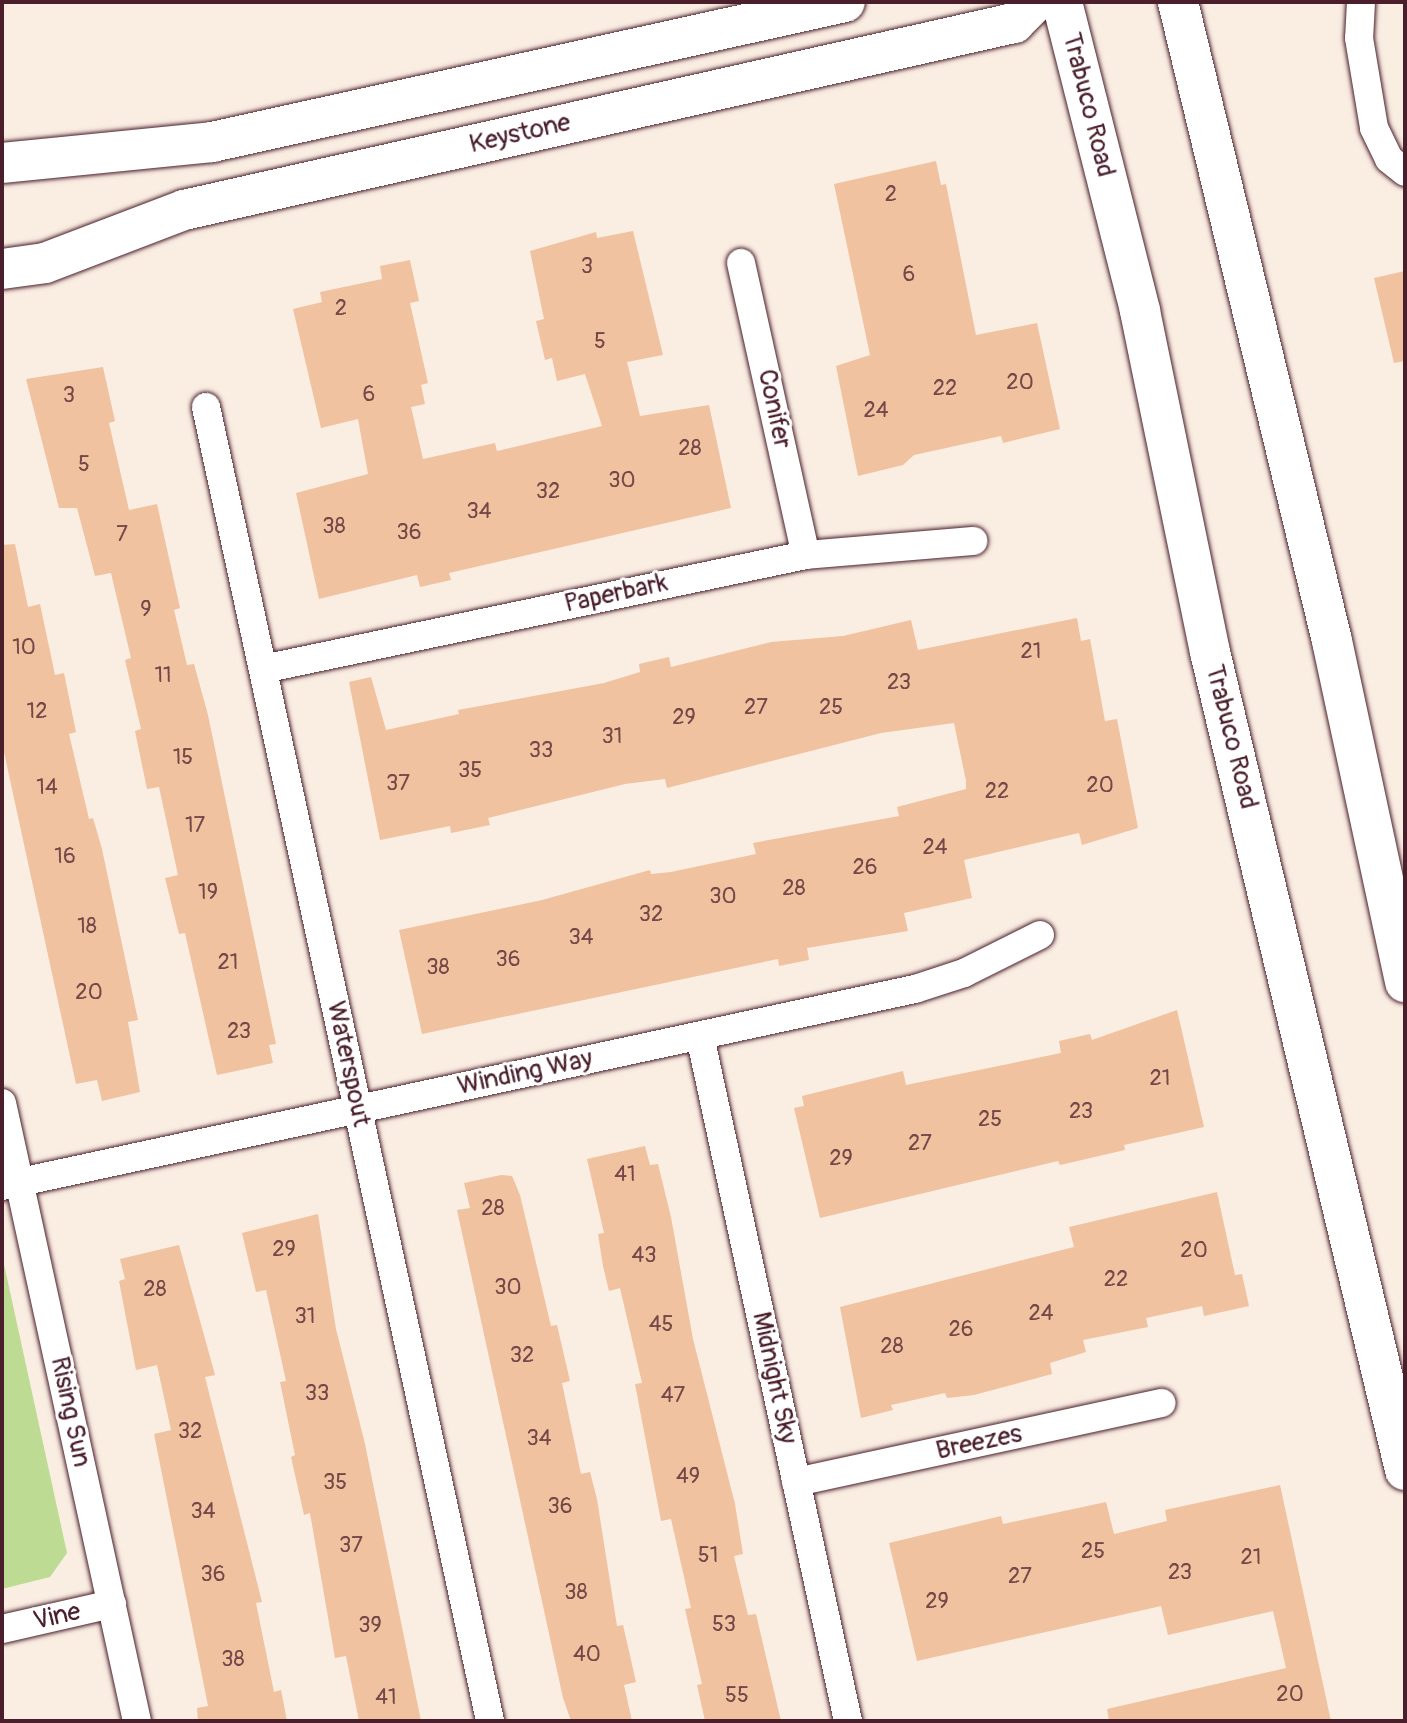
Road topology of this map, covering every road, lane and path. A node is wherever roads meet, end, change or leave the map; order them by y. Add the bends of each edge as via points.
1 (845, 2) edge
2 (1035, 2) edge
3 (1062, 2) edge
4 (1178, 2) edge
5 (1361, 2) edge
6 (2, 163) edge
7 (1405, 172) edge
8 (741, 263) dead end
9 (2, 269) edge
10 (206, 407) dead end
11 (973, 541) dead end
12 (806, 555) junction
13 (263, 669) junction
14 (1040, 935) dead end
15 (1405, 982) edge
16 (700, 1036) junction
17 (2, 1103) edge
18 (358, 1110) junction
19 (10, 1184) edge
20 (1162, 1403) dead end
21 (1405, 1470) edge
22 (796, 1482) junction
23 (112, 1604) junction
24 (2, 1629) edge
25 (137, 1721) edge
26 (490, 1721) edge
27 (848, 1721) edge

1 - 6 main road via 212,142
2 - 9 main road, Keystone via 1014,23 184,210 45,263
3 - 21 main road, Trabuco Road via 1140,311 1210,652
4 - 15 main road via 1332,641
5 - 7 street via 1359,38 1374,128 1389,159
8 - 12 street, Conifer
10 - 13 street, Waterspout
11 - 12 street, Paperbark
12 - 13 street, Paperbark
13 - 18 street, Waterspout
14 - 16 street, Winding Way via 964,973 915,989
16 - 18 street, Winding Way
16 - 22 street, Midnight Sky
17 - 19 street, Rising Sun
18 - 19 street, Winding Way
18 - 26 street, Waterspout
19 - 23 street, Rising Sun
20 - 22 street, Breezes
22 - 27 street, Midnight Sky
23 - 24 street, Vine
23 - 25 street, Rising Sun

